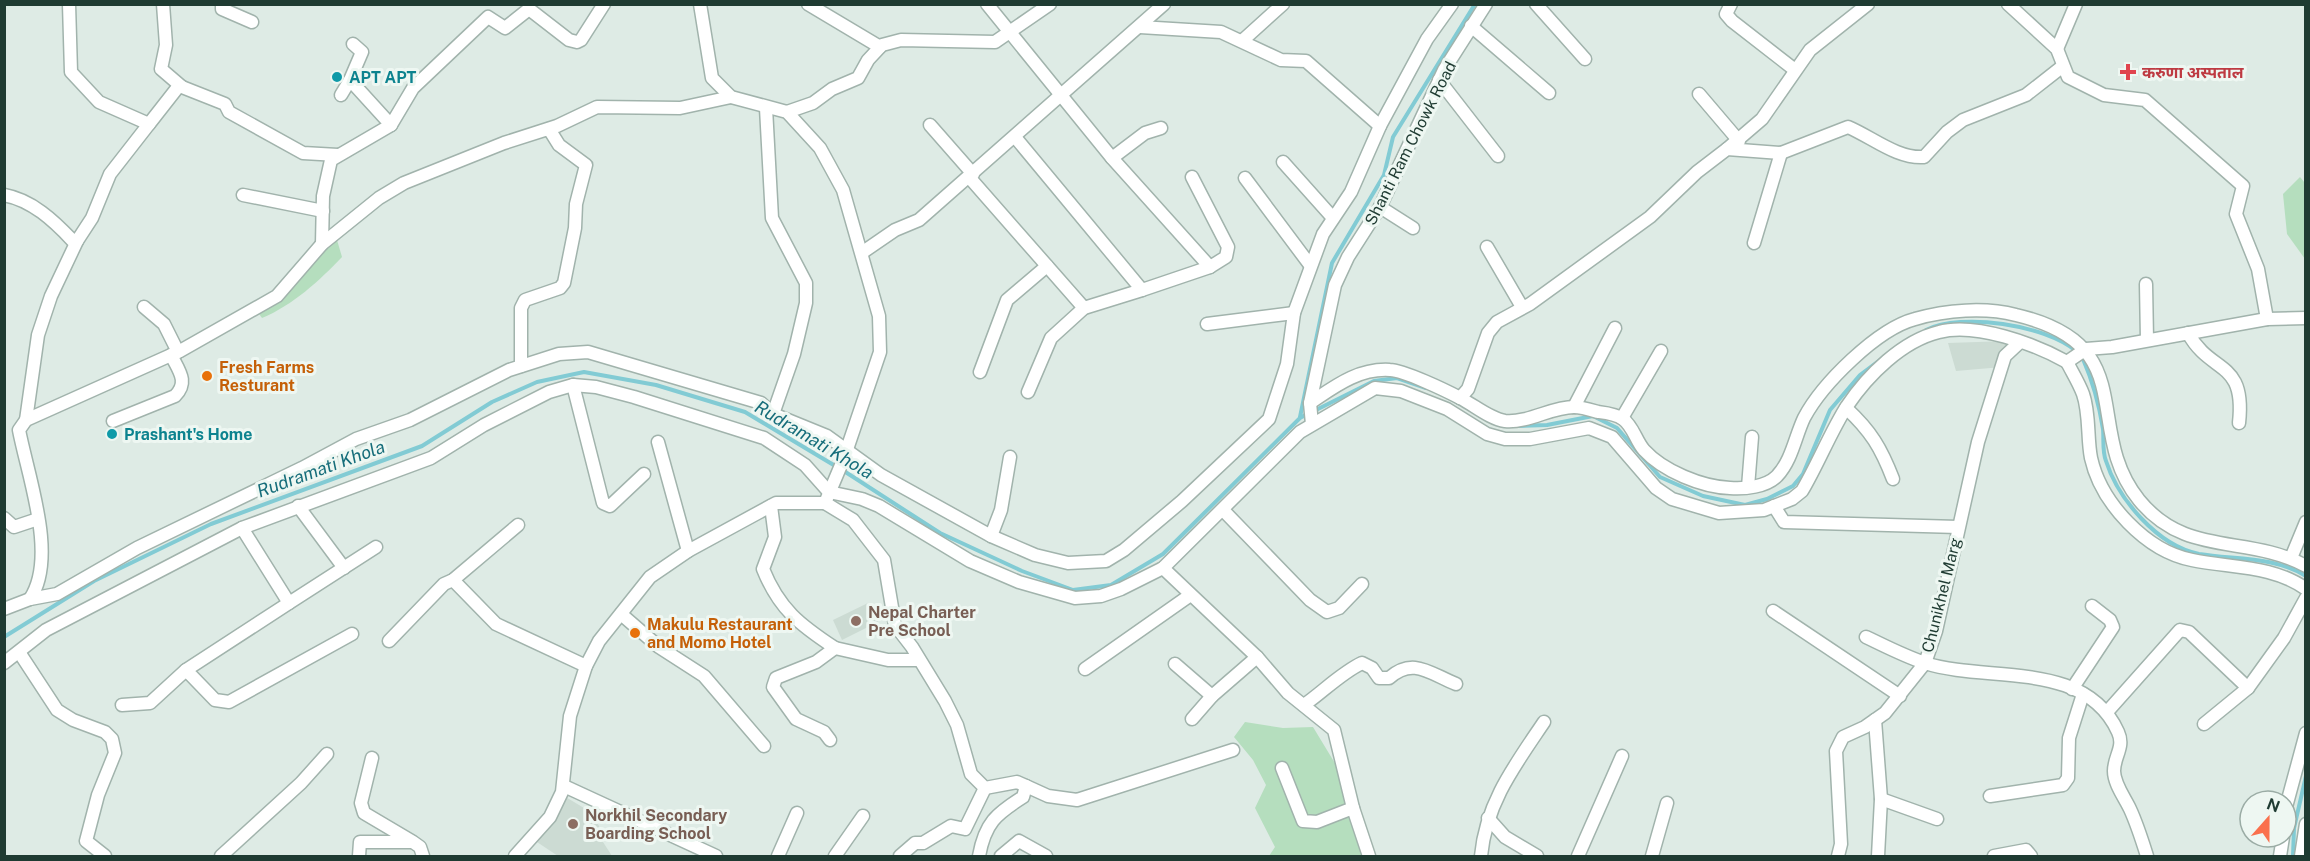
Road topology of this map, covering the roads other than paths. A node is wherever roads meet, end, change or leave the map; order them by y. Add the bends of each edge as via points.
1 (69, 4) edge
2 (163, 4) edge
3 (222, 4) edge
4 (604, 4) edge
5 (700, 4) edge
6 (808, 4) edge
7 (987, 4) edge
8 (1050, 4) edge
9 (1164, 4) edge
10 (1283, 4) edge
11 (1452, 4) edge
12 (1486, 4) edge
13 (1536, 4) edge
14 (1731, 4) edge
15 (1868, 4) edge
16 (2008, 4) edge
17 (2076, 4) edge
18 (530, 7) edge
19 (252, 22) dead end
20 (1472, 26) junction
21 (1140, 27) junction
22 (1010, 31) junction
23 (1242, 41) junction
24 (353, 44) dead end
25 (880, 47) junction
26 (2057, 49) junction
27 (1585, 59) dead end
28 (2064, 66) junction
29 (1795, 70) junction
30 (350, 80) junction
31 (1439, 80) junction
32 (182, 87) junction
33 (1549, 93) dead end
34 (1699, 94) dead end
35 (341, 95) dead end
36 (731, 97) junction
37 (1060, 97) junction
38 (766, 108) junction
39 (788, 112) junction
40 (149, 124) junction
41 (391, 125) junction
42 (930, 125) dead end
43 (1380, 126) junction
44 (1161, 128) dead end
45 (549, 129) junction
46 (1015, 137) junction
47 (1739, 141) junction
48 (1727, 149) junction
49 (1781, 153) junction
50 (338, 155) junction
51 (1498, 156) dead end
52 (1112, 159) junction
53 (1283, 162) dead end
54 (971, 176) junction
55 (1192, 177) dead end
56 (1245, 178) dead end
57 (4, 195) edge
58 (243, 195) dead end
59 (1380, 207) junction
60 (323, 211) junction
61 (1333, 218) junction
62 (1413, 228) dead end
63 (77, 241) junction
64 (1754, 243) dead end
65 (322, 244) junction
66 (1487, 247) dead end
67 (863, 252) junction
68 (1310, 265) junction
69 (1047, 266) junction
70 (1210, 267) junction
71 (2146, 285) dead end
72 (1142, 290) junction
73 (144, 307) dead end
74 (1522, 307) junction
75 (1084, 308) junction
76 (1294, 313) junction
77 (2306, 318) edge
78 (2267, 319) junction
79 (1207, 324) dead end
80 (1615, 328) dead end
81 (2188, 333) junction
82 (2147, 340) junction
83 (2020, 342) junction
84 (1661, 351) dead end
85 (175, 354) junction
86 (2077, 355) junction
87 (521, 366) junction
88 (980, 372) dead end
89 (573, 385) junction
90 (1028, 392) dead end
91 (1460, 398) junction
92 (1310, 403) junction
93 (1574, 407) junction
94 (1846, 408) junction
95 (773, 414) junction
96 (1622, 418) junction
97 (26, 420) junction
98 (113, 421) dead end
99 (2238, 423) dead end
100 (1312, 424) junction
101 (1752, 438) dead end
102 (658, 442) dead end
103 (846, 453) junction
104 (1010, 457) dead end
105 (644, 474) dead end
106 (1893, 479) dead end
107 (1748, 487) junction
108 (829, 492) junction
109 (298, 506) junction
110 (771, 506) junction
111 (1774, 506) junction
112 (1223, 510) junction
113 (4, 518) edge
114 (38, 519) junction
115 (2306, 522) edge
116 (518, 525) dead end
117 (1958, 527) junction
118 (242, 528) junction
119 (991, 536) junction
120 (376, 547) dead end
121 (688, 551) junction
122 (2291, 558) junction
123 (2306, 566) edge
124 (344, 568) junction
125 (1163, 568) junction
126 (453, 580) junction
127 (1362, 584) dead end
128 (2306, 588) edge
129 (1189, 596) junction
130 (2306, 598) edge
131 (30, 599) junction
132 (289, 603) junction
133 (2091, 606) dead end
134 (4, 609) edge
135 (1773, 611) dead end
136 (621, 614) junction
137 (351, 634) dead end
138 (1866, 637) dead end
139 (389, 641) dead end
140 (835, 648) junction
141 (19, 652) junction
142 (1257, 657) junction
143 (918, 660) junction
144 (4, 663) edge
145 (1925, 663) junction
146 (1175, 664) dead end
147 (586, 666) junction
148 (1085, 669) dead end
149 (186, 670) junction
150 (1456, 684) dead end
151 (2248, 688) junction
152 (2078, 691) junction
153 (1212, 696) junction
154 (1900, 696) junction
155 (122, 705) dead end
156 (1304, 705) junction
157 (2107, 712) junction
158 (1192, 719) dead end
159 (1875, 720) junction
160 (1544, 722) dead end
161 (2205, 724) dead end
162 (2306, 733) edge
163 (830, 740) dead end
164 (764, 746) dead end
165 (1233, 750) dead end
166 (327, 754) dead end
167 (1622, 756) dead end
168 (372, 759) dead end
169 (1282, 768) dead end
170 (564, 786) junction
171 (1026, 786) junction
172 (985, 788) junction
173 (2291, 789) edge
174 (1990, 796) dead end
175 (1881, 799) junction
176 (1667, 803) dead end
177 (1353, 808) junction
178 (797, 813) dead end
179 (863, 816) dead end
180 (1488, 818) junction
181 (1937, 819) dead end
182 (2306, 824) edge
183 (413, 842) junction
184 (699, 853) edge
185 (105, 856) edge
186 (221, 856) edge
187 (359, 856) edge
188 (423, 856) edge
189 (515, 856) edge
190 (716, 856) edge
191 (778, 856) edge
192 (835, 856) edge
193 (900, 856) edge
194 (979, 856) edge
195 (1001, 856) edge
196 (1046, 856) edge
197 (1369, 856) edge
198 (1481, 856) edge
199 (1537, 856) edge
200 (1578, 856) edge
201 (1652, 856) edge
202 (1838, 856) edge
203 (1878, 856) edge
204 (1994, 856) edge
205 (2031, 856) edge
206 (2147, 856) edge
207 (2301, 856) edge

1 - 40 street via 71,72 99,102
2 - 32 street via 166,45 162,69
3 - 19 street via 222,9
4 - 18 street via 577,42 569,40
5 - 36 street via 712,78
6 - 25 street
7 - 22 street
8 - 22 street
9 - 21 street
10 - 23 street
11 - 43 street via 1427,39
12 - 20 street, Shanti Ram Chowk Road
13 - 27 street
14 - 29 street via 1726,14 1732,21
15 - 29 street via 1810,50
16 - 26 street
17 - 26 street
18 - 41 street via 505,28 488,17 413,88
20 - 31 street, Shanti Ram Chowk Road
20 - 33 street
21 - 23 street via 1221,32
21 - 37 street
22 - 25 street via 995,42 901,40
22 - 37 street
23 - 43 street via 1281,60 1306,61
24 - 30 street via 362,52
25 - 39 street via 858,78
26 - 28 street
28 - 49 street via 2026,95 1963,120 1924,157 1913,158 1887,148 1848,127
28 - 78 street via 2068,77 2104,95 2145,100 2243,186 2236,214 2258,269
29 - 47 street via 1762,119
30 - 35 street
30 - 41 street
31 - 51 street
31 - 59 street, Shanti Ram Chowk Road
32 - 40 street
32 - 50 street via 225,104 229,112 303,153
34 - 47 street
36 - 38 street
36 - 45 street via 680,108 597,107
37 - 46 street
37 - 52 street
38 - 39 street
38 - 95 street via 772,218 806,283 806,303 794,354
39 - 67 street via 820,148 843,190
40 - 63 street via 110,174 92,218
41 - 50 street
42 - 54 street
43 - 61 street via 1351,192
44 - 52 street via 1145,134
45 - 65 street via 404,183
45 - 87 street via 559,145 586,165 564,283 525,300 521,308
46 - 54 street
46 - 72 street
47 - 48 street
48 - 49 street
48 - 74 street via 1650,217
49 - 64 street
50 - 60 street via 331,160
52 - 70 street
53 - 61 street
54 - 67 street via 919,220 895,230
54 - 69 street
55 - 70 street via 1228,247 1226,257
56 - 68 street
57 - 63 street via 33,206
58 - 60 street
59 - 62 street
59 - 92 street, Shanti Ram Chowk Road via 1335,285
60 - 65 street
61 - 68 street
63 - 97 street via 51,296 38,336
65 - 85 street via 277,296
66 - 74 street
67 - 103 street via 879,316 880,352
68 - 76 street
69 - 75 street
69 - 88 street via 1007,300
70 - 72 street
71 - 82 street
72 - 75 street
73 - 85 street via 164,324
74 - 91 street via 1508,313 1488,333 1468,389
75 - 90 street via 1051,338
76 - 79 street
76 - 119 street via 1287,364 1269,419 1124,550 1106,561 1068,563 1035,555
77 - 78 street
78 - 81 street
80 - 93 street
81 - 82 street
81 - 99 street via 2204,354 2229,370 2241,402
82 - 86 street
83 - 86 street
83 - 94 street via 1985,333 1937,332 1890,359 1866,380
83 - 117 street, Chunikhel Marg via 2005,356 1978,442
84 - 96 street
85 - 97 street
85 - 98 street via 183,389 175,396
86 - 107 street via 2064,333 2015,314 1967,310 1913,319 1872,343 1833,375 1804,418 1776,477 1762,486
86 - 122 street via 2100,376 2108,402 2115,459 2126,482 2158,520 2197,539 2249,546
86 - 128 street via 2091,458 2100,484 2132,525 2177,557 2266,571
87 - 95 street via 559,354 588,352 761,403
87 - 131 street via 410,420 356,438 137,548 57,594
89 - 105 street via 603,503 610,506
89 - 108 street via 634,397 764,438 805,465
89 - 109 street via 530,401 431,458
91 - 92 street via 1392,369 1346,378
91 - 93 street via 1503,421 1524,420
92 - 100 street, Shanti Ram Chowk Road
93 - 96 street
94 - 106 street via 1880,446
94 - 111 street via 1802,491
95 - 103 street via 827,436
96 - 107 street via 1644,449 1667,467 1699,482 1728,488
97 - 114 street via 19,430
100 - 111 street via 1375,388 1394,390 1446,409 1486,434 1505,439 1530,439 1573,429 1597,431 1612,437 1656,488 1695,507 1741,514
100 - 112 street
101 - 107 street
102 - 121 street
103 - 108 street
103 - 119 street
104 - 119 street via 1001,510
108 - 110 street
108 - 125 street via 879,506 970,561 1019,582 1075,598 1101,596
108 - 143 street via 884,560 895,625
109 - 118 street
109 - 124 street
110 - 121 street
110 - 140 street via 775,537 763,569 770,586 800,626
111 - 117 street via 1784,522
112 - 125 street
112 - 127 street via 1310,600 1327,612 1339,609
113 - 114 street via 14,527
114 - 131 street via 43,558
115 - 122 street
116 - 126 street
117 - 145 street, Chunikhel Marg via 1936,631
118 - 132 street
118 - 141 street via 46,630
120 - 124 street
121 - 136 street via 650,577
122 - 123 street
124 - 132 street
125 - 129 street
126 - 139 street via 444,584
126 - 147 street via 496,624
129 - 142 street
129 - 148 street
130 - 151 street via 2284,638
131 - 134 street
132 - 149 street
133 - 152 street via 2113,627
135 - 154 street
136 - 147 street via 599,641
136 - 164 street via 658,647 704,676
137 - 149 street via 229,702 215,700
138 - 145 street
140 - 143 street via 888,660
140 - 163 street via 816,662 776,678 773,687 796,719 824,732
141 - 144 street
141 - 185 street via 57,710 105,732 112,740 115,753 98,795 87,841
142 - 153 street
142 - 156 street via 1288,693
143 - 172 street via 957,725 971,774
145 - 152 street via 1971,673 2020,675
145 - 154 street, Chunikhel Marg
146 - 153 street
147 - 170 street via 570,716
149 - 155 street via 150,703
150 - 156 street via 1414,666 1401,667 1389,678 1379,678 1362,663
151 - 157 street via 2188,632 2180,630
151 - 161 street
152 - 157 street
152 - 174 street via 2069,738 2068,778 2063,785
153 - 158 street
154 - 159 street, Chunikhel Marg
156 - 177 street via 1334,730
157 - 206 street via 2122,744 2114,772
159 - 175 street
159 - 202 street, Chunikhel Marg via 1843,736 1836,751 1841,844
160 - 180 street via 1499,790
162 - 173 street
165 - 171 street via 1077,800 1048,796
166 - 186 street
167 - 200 street
168 - 183 street via 361,803 364,813
169 - 177 street via 1303,821 1317,822
170 - 184 street
170 - 189 street via 550,817
171 - 172 street via 1017,782
171 - 194 street via 1023,797 993,818
172 - 193 street via 965,829 951,826 923,843 915,843
175 - 181 street
175 - 203 street
176 - 201 street
177 - 197 street
178 - 191 street
179 - 192 street
180 - 198 street
180 - 199 street via 1504,837
182 - 207 street
183 - 187 street via 360,842
183 - 188 street
184 - 190 street
195 - 196 street via 1019,841
204 - 205 street via 2026,850

